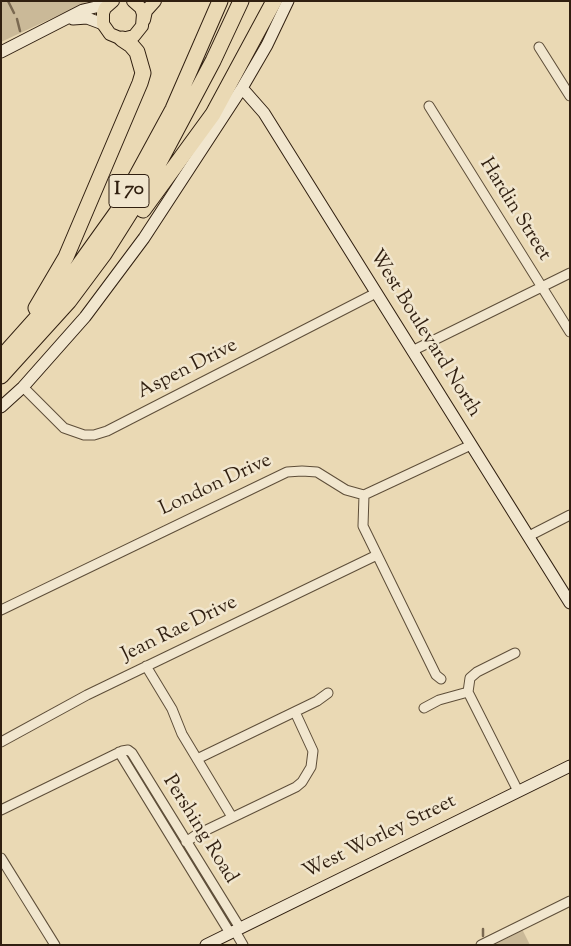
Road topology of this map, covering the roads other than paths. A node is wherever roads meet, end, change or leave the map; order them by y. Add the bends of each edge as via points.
1 (134, 1) edge
2 (154, 1) edge
3 (220, 1) edge
4 (241, 1) edge
5 (274, 1) edge
6 (288, 1) edge
7 (110, 3) edge
8 (69, 19) junction
9 (144, 20) junction
10 (103, 24) junction
11 (122, 39) junction
12 (539, 47) dead end
13 (1, 52) edge
14 (242, 88) junction
15 (570, 96) edge
16 (429, 106) dead end
17 (104, 254) junction
18 (570, 273) edge
19 (542, 287) junction
20 (376, 293) junction
21 (570, 332) edge
22 (19, 337) junction
23 (412, 351) junction
24 (1, 358) edge
25 (1, 376) edge
26 (23, 387) junction
27 (1, 407) edge
28 (471, 445) junction
29 (364, 495) junction
30 (570, 515) edge
31 (528, 536) junction
32 (377, 554) junction
33 (570, 603) edge
34 (1, 610) edge
35 (515, 653) dead end
36 (146, 666) junction
37 (441, 679) dead end
38 (468, 692) junction
39 (328, 693) dead end
40 (424, 708) dead end
41 (295, 712) junction
42 (1, 742) edge
43 (123, 751) junction
44 (197, 759) junction
45 (570, 766) edge
46 (518, 791) junction
47 (1, 810) edge
48 (232, 818) junction
49 (186, 842) junction
50 (1, 858) edge
51 (570, 901) edge
52 (235, 931) junction
53 (55, 945) edge
54 (206, 945) edge
55 (243, 945) edge
56 (481, 945) edge

1 - 9 main road via 141,8
2 - 9 main road
3 - 22 highway, I 70 via 173,109 117,212 59,293
4 - 17 highway, I 70 via 145,189
5 - 17 highway via 213,114 119,243
6 - 14 main road
7 - 8 main road via 83,10
7 - 10 main road via 103,13
8 - 10 main road via 87,18
8 - 13 main road
9 - 11 main road via 139,32
10 - 11 main road via 110,34
11 - 22 highway via 136,52 143,73 140,82 66,257
12 - 15 street
14 - 20 main road, West Boulevard North via 264,113
14 - 26 main road via 144,238 85,317
16 - 19 street, Hardin Street
17 - 25 highway, I 70 via 69,300
18 - 19 street
19 - 21 street, Hardin Street
19 - 23 street
20 - 23 main road, West Boulevard North
20 - 26 street, Aspen Drive via 94,435 64,428
22 - 24 highway, I 70
23 - 28 main road, West Boulevard North
26 - 27 main road
28 - 29 street
28 - 31 main road, West Boulevard North
29 - 32 street via 363,526
29 - 34 street, London Drive via 346,490 317,472 287,472
30 - 31 street
31 - 33 main road, West Boulevard North
32 - 36 street, Jean Rae Drive
32 - 37 street
35 - 38 street via 477,672 470,678
36 - 42 street, Jean Rae Drive
36 - 44 street
38 - 40 street
38 - 46 street
39 - 41 street
41 - 44 street
41 - 48 street via 313,751 308,774 296,787
43 - 47 street
43 - 49 street, Pershing Road via 132,753
43 - 52 street
44 - 48 street
45 - 46 main road, West Worley Street
46 - 52 main road, West Worley Street
48 - 49 street
49 - 52 street, Pershing Road
50 - 53 street
51 - 56 street
52 - 54 main road, West Worley Street
52 - 55 street, Pershing Road

